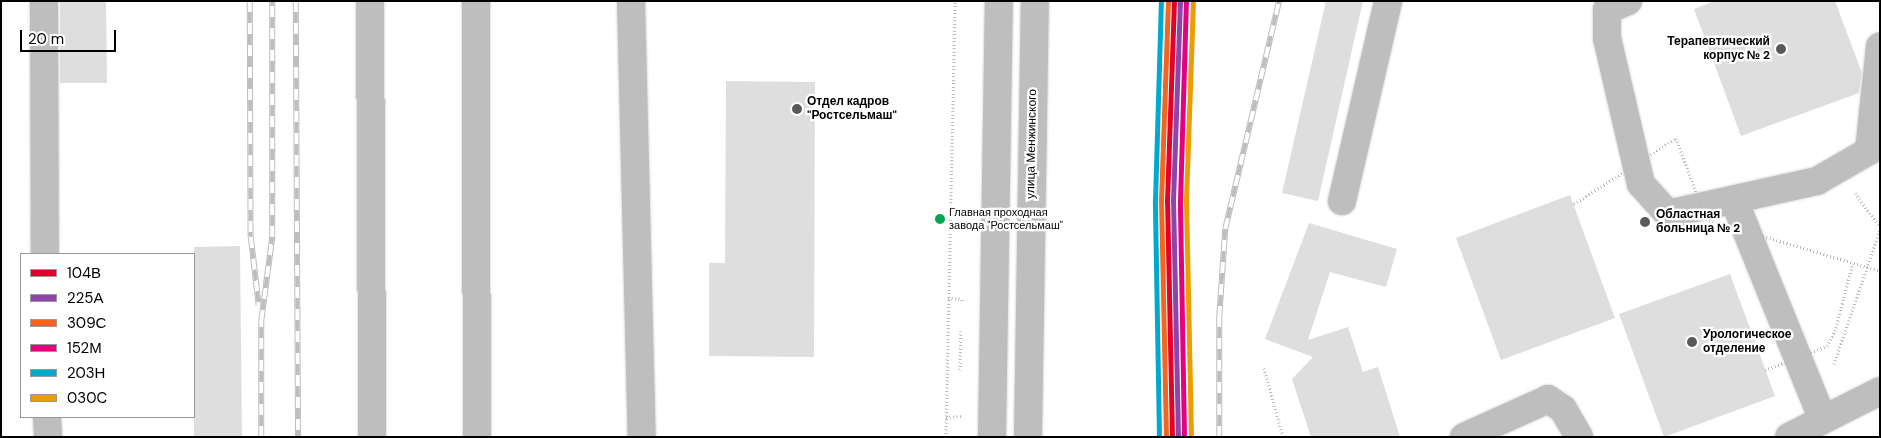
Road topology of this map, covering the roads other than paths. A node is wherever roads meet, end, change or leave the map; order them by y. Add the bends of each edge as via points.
1 (44, 1) edge
2 (370, 1) edge
3 (476, 1) edge
4 (631, 1) edge
5 (999, 1) edge
6 (1035, 1) edge
7 (1388, 1) edge
8 (1628, 1) edge
9 (1880, 47) edge
10 (1734, 200) junction
11 (1342, 202) dead end
12 (45, 253) edge
13 (1880, 391) edge
14 (1820, 415) junction
15 (47, 418) edge
16 (48, 437) edge
17 (372, 437) edge
18 (477, 437) edge
19 (642, 437) edge
20 (992, 437) edge
21 (1028, 437) edge
22 (1464, 437) edge
23 (1578, 437) edge
24 (1789, 437) edge

1 - 12 main road
2 - 17 main road
3 - 18 main road
4 - 19 main road
5 - 20 main road
6 - 21 main road, улица Менжинского
7 - 11 main road
8 - 10 main road via 1607,10 1608,38 1641,184 1668,214
9 - 10 main road via 1869,151 1817,181
10 - 14 main road
13 - 14 main road
14 - 24 main road
15 - 16 main road
22 - 23 main road via 1548,399 1563,410

